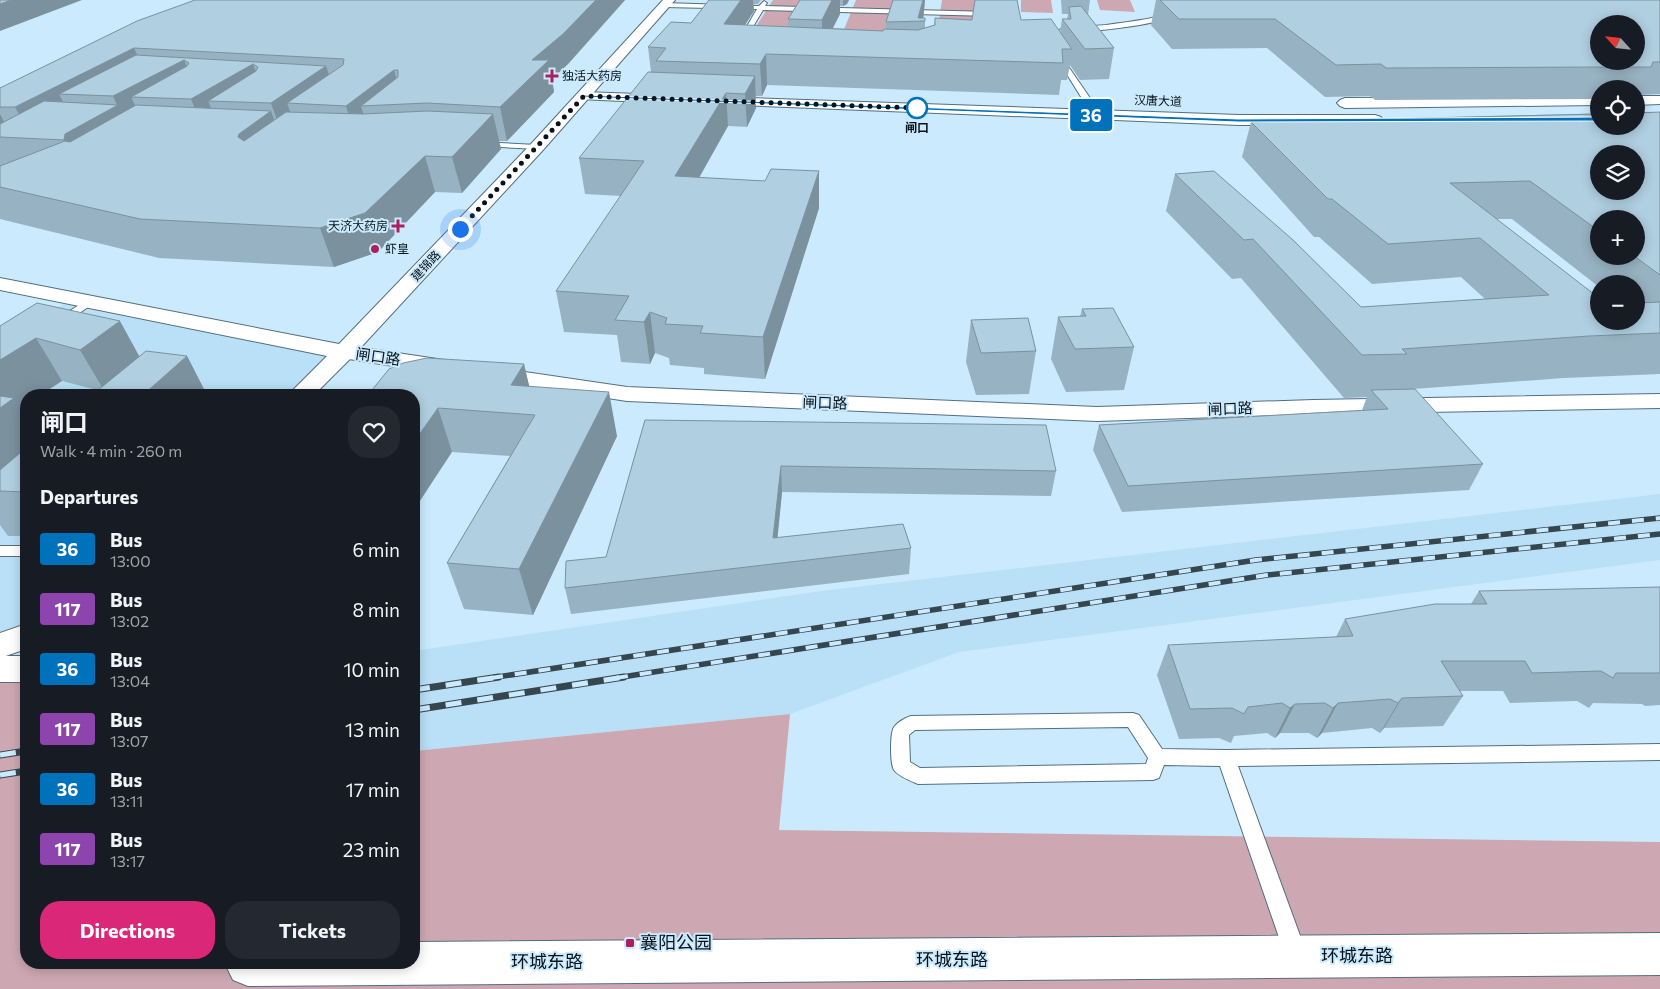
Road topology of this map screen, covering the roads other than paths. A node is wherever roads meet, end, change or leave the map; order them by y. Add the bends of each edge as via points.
1 (766, 0) edge
2 (1188, 0) edge
3 (667, 3) edge
4 (761, 8) junction
5 (931, 13) junction
6 (1003, 14) edge
7 (930, 21) dead end
8 (743, 49) edge
9 (597, 81) junction
10 (617, 82) dead end
11 (584, 96) junction
12 (1066, 97) dead end
13 (1086, 98) junction
14 (1105, 99) dead end
15 (683, 100) edge
16 (703, 100) edge
17 (1660, 100) edge
18 (1590, 101) edge
19 (1645, 101) edge
20 (1329, 103) dead end
21 (1392, 120) edge
22 (473, 143) edge
23 (537, 147) junction
24 (0, 284) edge
25 (87, 303) junction
26 (48, 330) edge
27 (344, 352) junction
28 (306, 389) edge
29 (1660, 401) edge
30 (0, 551) edge
31 (20, 551) edge
32 (20, 638) edge
33 (0, 646) edge
34 (0, 669) edge
35 (20, 669) edge
36 (1660, 752) edge
37 (1157, 757) junction
38 (1226, 758) junction
39 (1660, 954) edge
40 (1297, 957) junction
41 (420, 964) edge

1 - 4 lane
2 - 13 lane via 1194,6 1186,12 1054,33 1045,38
3 - 4 lane
3 - 9 street, 建锦路
4 - 5 lane
4 - 8 lane via 738,46
5 - 6 lane
5 - 7 lane
9 - 10 street
9 - 11 street, 建锦路
11 - 15 street
11 - 23 street, 建锦路
12 - 13 street
13 - 14 street
16 - 21 street, 汉唐大道 via 1238,120
17 - 19 street
18 - 20 street
22 - 23 lane
23 - 27 street, 建锦路
24 - 25 street, 闸口路
25 - 26 lane
25 - 27 street, 闸口路
27 - 28 street, 建锦路
27 - 29 street, 闸口路 via 627,394 1097,414 1323,406
30 - 31 lane
32 - 33 street
34 - 35 street
36 - 38 lane
37 - 37 lane via 1133,720 910,723 900,732 901,766 918,776 1153,772
37 - 38 lane
38 - 40 lane
39 - 40 street, 环城东路
40 - 41 street, 环城东路

